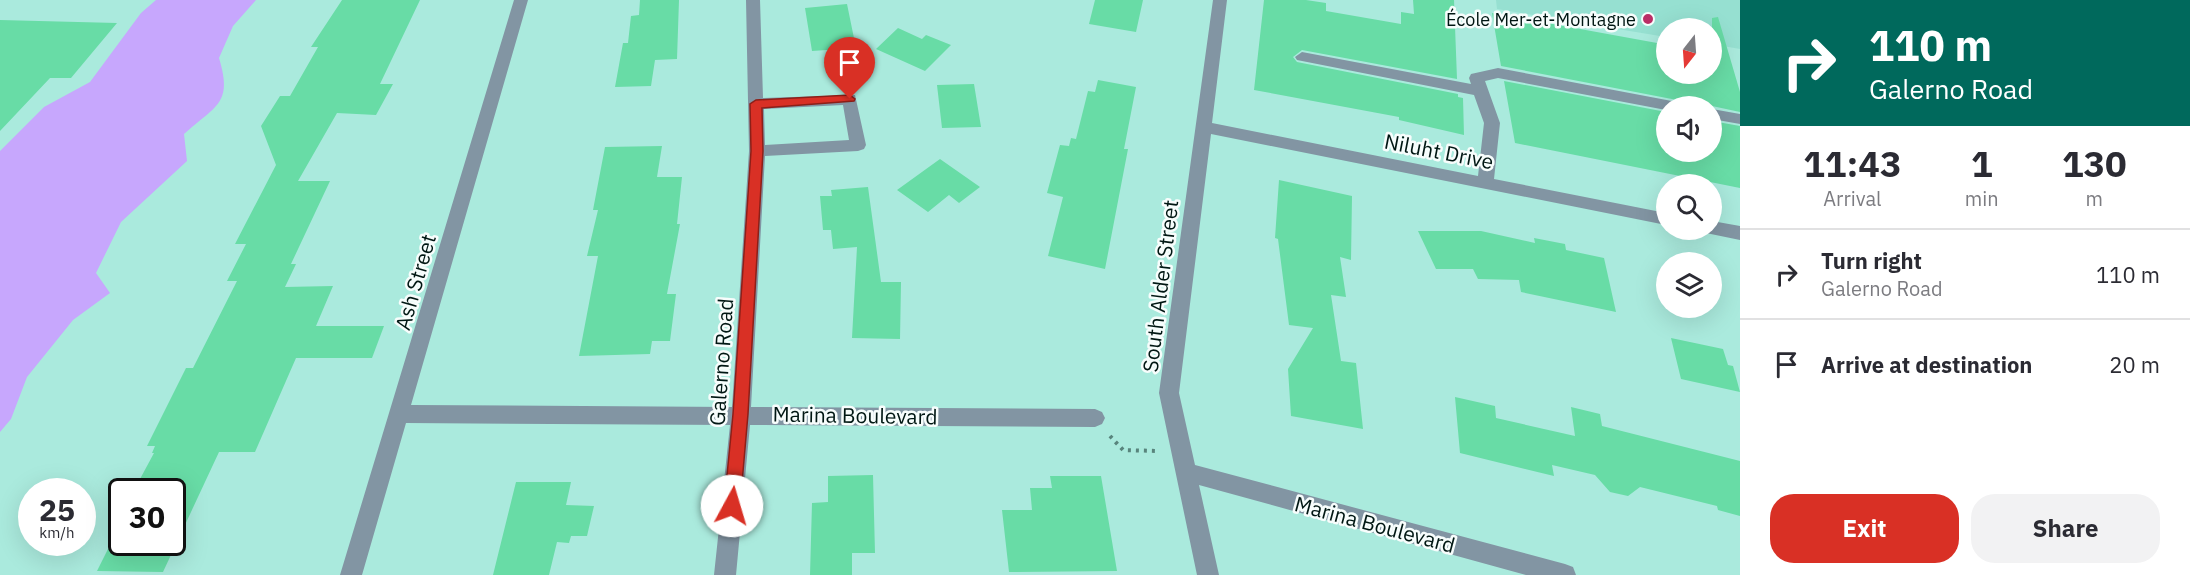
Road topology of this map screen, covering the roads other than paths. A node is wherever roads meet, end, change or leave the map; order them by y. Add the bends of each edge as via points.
1 (521, 0) edge
2 (753, 0) edge
3 (1220, 0) edge
4 (1302, 57) dead end
5 (1481, 91) junction
6 (1656, 103) edge
7 (756, 104) junction
8 (1722, 116) edge
9 (1740, 119) edge
10 (1203, 127) junction
11 (757, 151) junction
12 (1485, 183) junction
13 (1656, 217) edge
14 (1722, 230) edge
15 (1740, 233) edge
16 (400, 414) junction
17 (741, 414) junction
18 (1095, 418) road end
19 (1184, 462) junction
20 (351, 575) edge
21 (725, 575) edge
22 (1208, 575) edge
23 (1565, 575) edge

1 - 16 street, Ash Street
2 - 7 street, Galerno Road
3 - 10 street, South Alder Street
4 - 5 street
5 - 6 street via 1476,78 1498,74
5 - 12 street via 1492,123
7 - 11 street, Galerno Road
7 - 11 street via 850,99 858,145
8 - 9 street
10 - 12 street, Niluht Drive
10 - 19 street, South Alder Street via 1169,393
11 - 17 street, Galerno Road
12 - 13 street, Niluht Drive
14 - 15 street
16 - 17 street, Marina Boulevard
16 - 20 street, Ash Street
17 - 18 street, Marina Boulevard
17 - 21 street, Galerno Road
19 - 22 street, South Alder Street
19 - 23 street, Marina Boulevard

